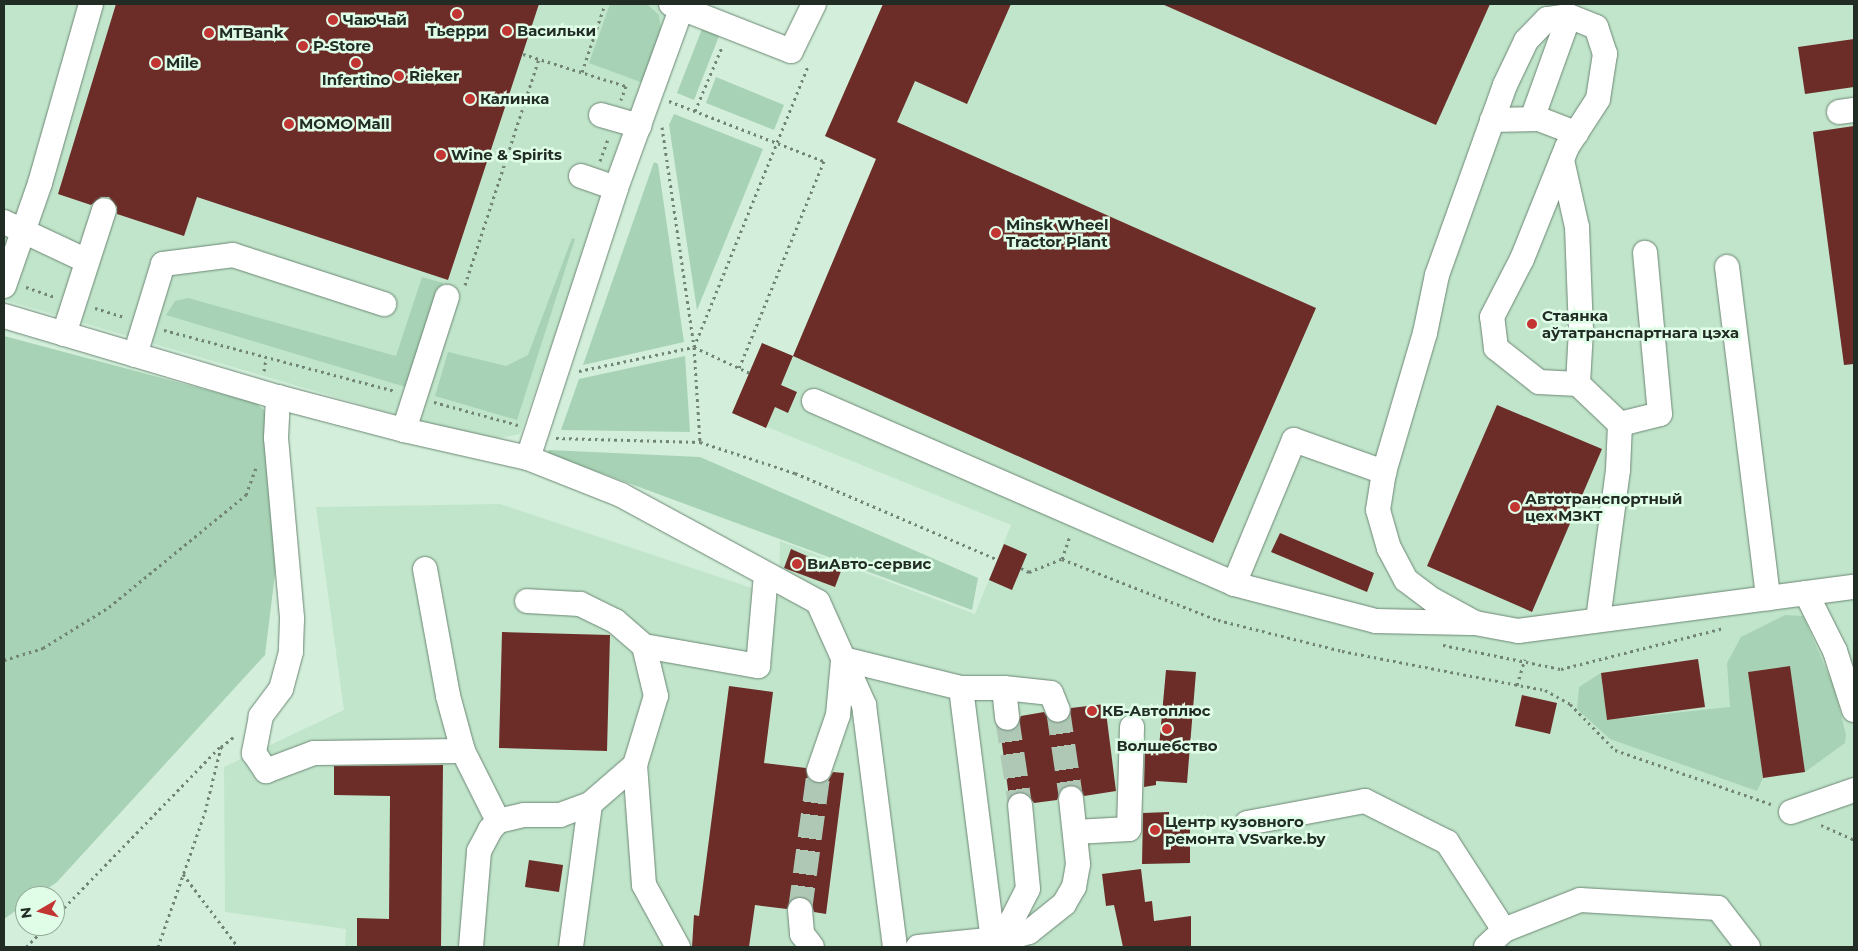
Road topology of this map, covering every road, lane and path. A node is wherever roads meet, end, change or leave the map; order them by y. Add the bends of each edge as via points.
1 (91, 4) edge
2 (605, 4) edge
3 (814, 4) edge
4 (679, 5) edge
5 (1568, 16) junction
6 (730, 27) junction
7 (523, 54) dead end
8 (812, 58) dead end
9 (539, 59) junction
10 (582, 72) junction
11 (626, 86) dead end
12 (668, 101) dead end
13 (695, 111) junction
14 (601, 115) dead end
15 (1532, 119) junction
16 (1492, 120) junction
17 (650, 125) junction
18 (1576, 133) junction
19 (776, 140) junction
20 (1562, 160) junction
21 (581, 176) dead end
22 (616, 188) junction
23 (104, 210) dead end
24 (14, 227) edge
25 (1645, 253) dead end
26 (87, 261) junction
27 (1727, 267) dead end
28 (4, 286) edge
29 (456, 292) joint
30 (384, 304) dead end
31 (4, 316) edge
32 (159, 328) dead end
33 (64, 334) junction
34 (694, 347) junction
35 (135, 355) junction
36 (266, 359) junction
37 (739, 368) junction
38 (571, 373) dead end
39 (750, 373) dead end
40 (263, 377) dead end
41 (1578, 384) junction
42 (415, 396) junction
43 (278, 397) junction
44 (814, 400) dead end
45 (1620, 424) junction
46 (519, 425) dead end
47 (404, 430) junction
48 (276, 438) junction
49 (552, 438) dead end
50 (700, 442) junction
51 (528, 458) junction
52 (1384, 472) junction
53 (1073, 526) dead end
54 (997, 559) dead end
55 (1062, 559) junction
56 (1021, 568) dead end
57 (425, 569) dead end
58 (773, 578) junction
59 (1234, 584) junction
60 (1854, 587) edge
61 (1806, 593) junction
62 (1768, 598) junction
63 (527, 601) dead end
64 (1598, 620) junction
65 (1476, 624) junction
66 (644, 646) junction
67 (843, 659) junction
68 (1525, 659) dead end
69 (4, 661) edge
70 (1517, 685) junction
71 (961, 688) junction
72 (1004, 688) junction
73 (1058, 710) tunnel mouth
74 (1854, 710) edge
75 (261, 716) junction
76 (1007, 718) tunnel mouth
77 (1132, 727) dead end
78 (221, 747) junction
79 (462, 751) junction
80 (635, 765) junction
81 (825, 771) tunnel mouth
82 (1854, 790) edge
83 (1071, 798) tunnel mouth
84 (590, 804) junction
85 (1020, 805) tunnel mouth
86 (1791, 812) junction
87 (498, 821) junction
88 (1247, 823) dead end
89 (1075, 832) junction
90 (1854, 840) edge
91 (182, 873) junction
92 (65, 907) edge
93 (807, 911) tunnel mouth
94 (1504, 930) junction
95 (37, 936) edge
96 (994, 941) junction
97 (26, 947) edge
98 (158, 947) edge
99 (238, 947) edge
100 (471, 947) edge
101 (571, 947) edge
102 (678, 947) edge
103 (812, 947) edge
104 (895, 947) edge
105 (918, 947) edge
106 (1486, 947) edge
107 (1748, 947) edge

1 - 24 street
2 - 10 path
3 - 6 street via 791,51
4 - 6 street
4 - 17 street
5 - 15 street
5 - 16 street via 1547,19 1526,41
5 - 18 street via 1596,27 1606,54 1598,99
6 - 13 path
7 - 9 path
8 - 19 path
9 - 10 path
9 - 29 path
10 - 11 path
12 - 13 path
13 - 19 path
14 - 17 street
15 - 16 street
15 - 18 street
16 - 52 street via 1437,275 1425,333
17 - 22 street
17 - 34 path
18 - 20 street
19 - 34 path
19 - 37 path via 824,161
20 - 41 street via 1578,227 1581,330
20 - 41 street via 1522,259 1492,317 1496,348 1539,382
21 - 22 street
22 - 51 street
23 - 26 street
24 - 26 street
24 - 28 street
25 - 45 street via 1660,414
26 - 33 street
27 - 62 street
29 - 42 street
30 - 35 street via 233,255 163,264
31 - 33 street
32 - 36 path
33 - 35 street
34 - 37 path
34 - 38 path
34 - 50 path
35 - 43 street
36 - 40 path
36 - 42 path
37 - 39 path
41 - 45 street
42 - 46 path
42 - 47 street
43 - 47 street
43 - 48 street
44 - 59 street
45 - 64 street via 1618,470
47 - 51 street
48 - 69 path via 254,469 246,495 109,607 43,648
48 - 75 street via 292,618 292,652 281,689
49 - 50 path
50 - 54 path via 795,473
51 - 58 street via 621,495
52 - 59 street via 1294,440
52 - 65 street via 1378,510 1389,548 1406,580 1433,600
53 - 55 path
55 - 56 path via 1029,572
55 - 70 path via 1218,620 1342,652
57 - 79 street via 448,696
58 - 66 street via 758,666
58 - 67 street via 818,602
59 - 65 street via 1376,621
60 - 61 street
61 - 62 street
61 - 74 street via 1835,651
62 - 64 street
63 - 66 street via 580,604 615,621
64 - 65 street via 1518,631
66 - 80 street via 656,696
67 - 71 street
67 - 81 street via 838,715
67 - 104 street via 864,705
68 - 70 path
70 - 86 path via 1545,690 1570,704 1615,750
71 - 72 street
71 - 96 street
72 - 73 street via 1051,693
72 - 76 street
75 - 78 path
75 - 79 street via 254,753 266,771 314,753
77 - 89 street via 1128,829
78 - 91 path via 205,812
78 - 92 path
79 - 87 street
80 - 84 street
80 - 102 street via 644,885
82 - 86 street
83 - 89 street
84 - 87 street via 560,815 524,815
84 - 101 street
85 - 96 street via 1028,889 1010,924
86 - 90 path
87 - 100 street via 479,851
88 - 94 street via 1365,801 1446,842
89 - 96 street via 1078,864 1074,887 1064,904 1028,932
91 - 98 path
91 - 99 path
93 - 103 street
94 - 106 street
94 - 107 street via 1580,900 1718,908
95 - 97 path
96 - 105 street

